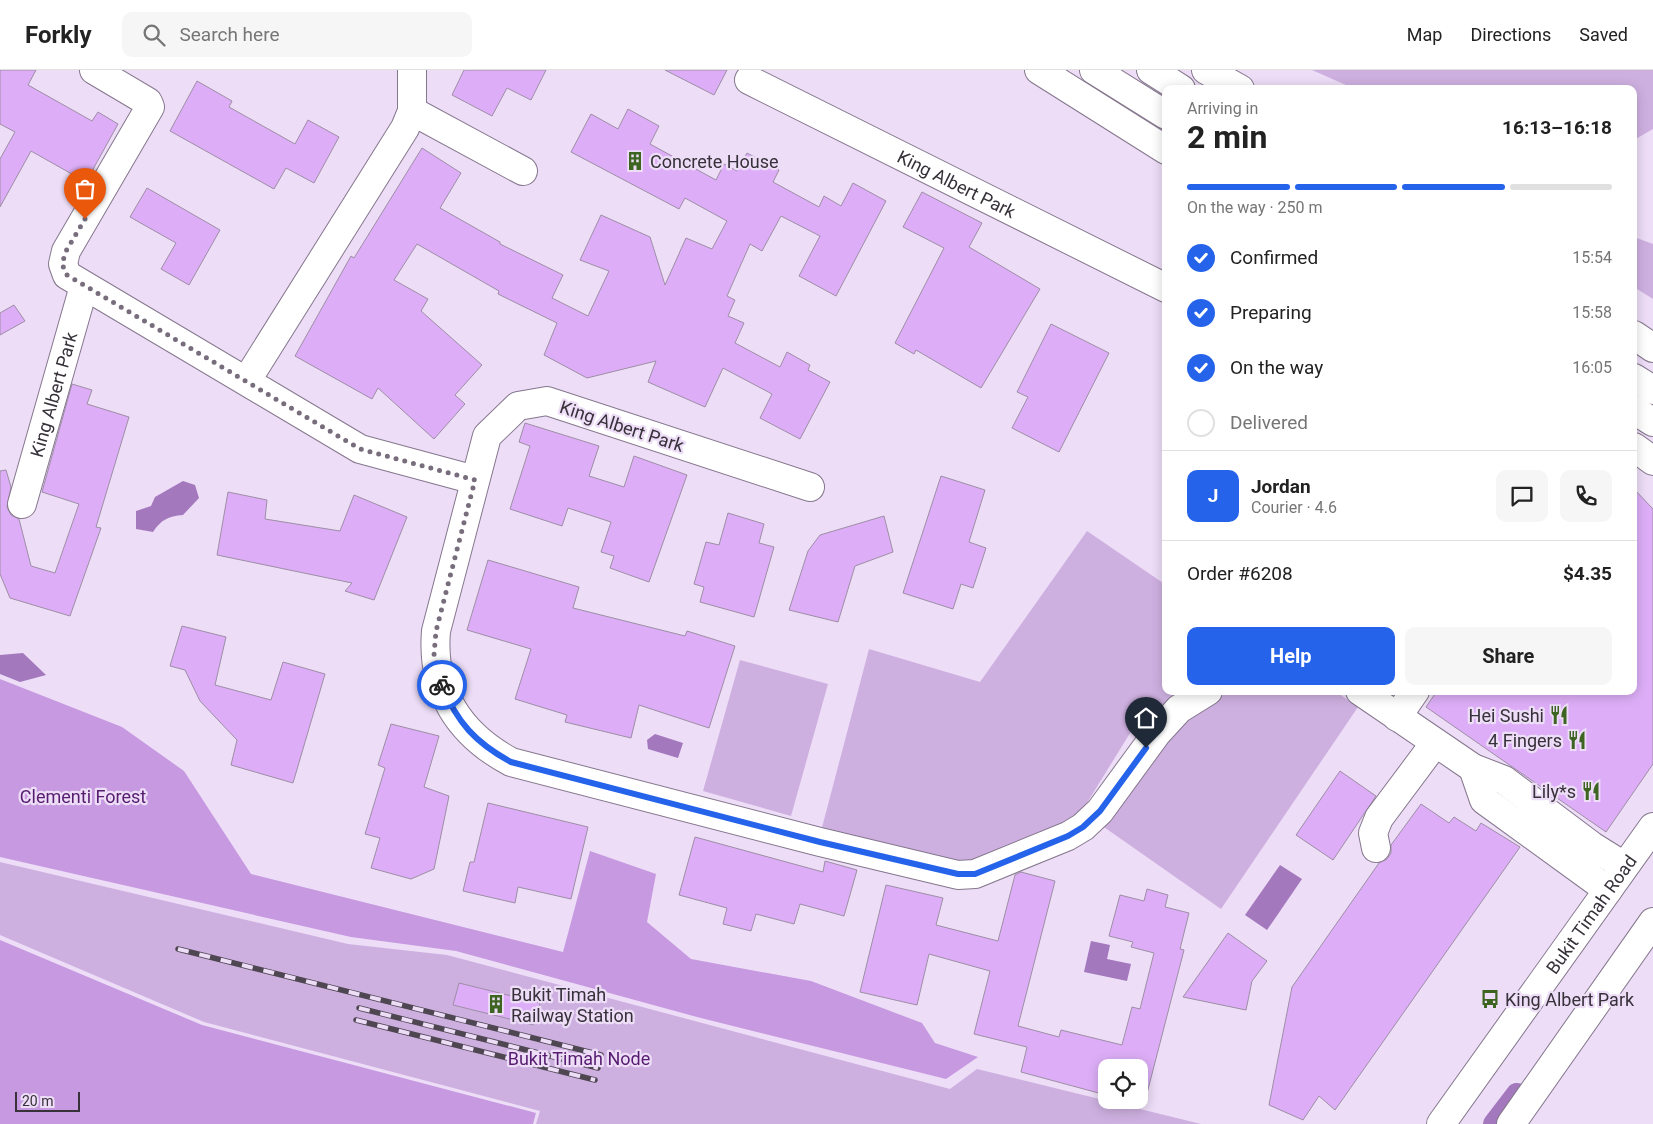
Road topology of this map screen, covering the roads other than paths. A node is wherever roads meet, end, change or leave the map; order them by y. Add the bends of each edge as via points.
1 (94, 70) edge
2 (412, 70) edge
3 (1039, 70) edge
4 (1094, 70) edge
5 (1152, 70) edge
6 (1206, 70) edge
7 (749, 80) dead end
8 (1175, 85) edge
9 (1233, 85) edge
10 (412, 111) junction
11 (1162, 112) edge
12 (1162, 147) edge
13 (523, 170) dead end
14 (84, 286) junction
15 (1162, 286) edge
16 (1637, 337) edge
17 (1653, 348) edge
18 (247, 380) junction
19 (1637, 380) edge
20 (1653, 390) edge
21 (1637, 412) edge
22 (1653, 422) edge
23 (1637, 449) edge
24 (1653, 461) edge
25 (475, 480) junction
26 (810, 487) dead end
27 (22, 504) dead end
28 (1202, 695) edge
29 (1366, 695) edge
30 (1412, 695) edge
31 (1397, 717) junction
32 (1435, 743) junction
33 (1473, 768) junction
34 (1546, 812) junction
35 (1653, 827) edge
36 (1530, 834) junction
37 (1376, 848) dead end
38 (1624, 866) junction
39 (1608, 890) junction
40 (1653, 922) edge
41 (1441, 1124) edge
42 (1511, 1124) edge

1 - 14 main road via 148,102 150,107 66,251 62,264 67,275
2 - 10 main road
3 - 12 main road
4 - 11 main road
5 - 8 main road
6 - 9 main road
7 - 15 main road, King Albert Park
10 - 13 main road
10 - 18 main road via 405,128
14 - 18 main road
14 - 27 main road, King Albert Park
16 - 17 main road
18 - 25 main road via 360,449
19 - 20 main road
21 - 22 main road
23 - 24 main road
25 - 26 main road, King Albert Park via 487,436 518,406 547,402
25 - 28 main road, King Albert Park via 436,631 434,655 439,676 456,714 472,736 511,762 820,842 958,874 975,874 1083,827 1100,811 1157,732 1179,709
29 - 31 main road
30 - 31 main road
31 - 32 main road
32 - 33 main road
32 - 37 main road via 1379,818 1373,832
33 - 34 main road via 1504,780
33 - 36 main road via 1484,800
34 - 36 main road
34 - 38 main road
35 - 38 main road, Bukit Timah Road
36 - 39 main road
38 - 39 main road, Bukit Timah Road
39 - 41 main road, Bukit Timah Road
40 - 42 main road

